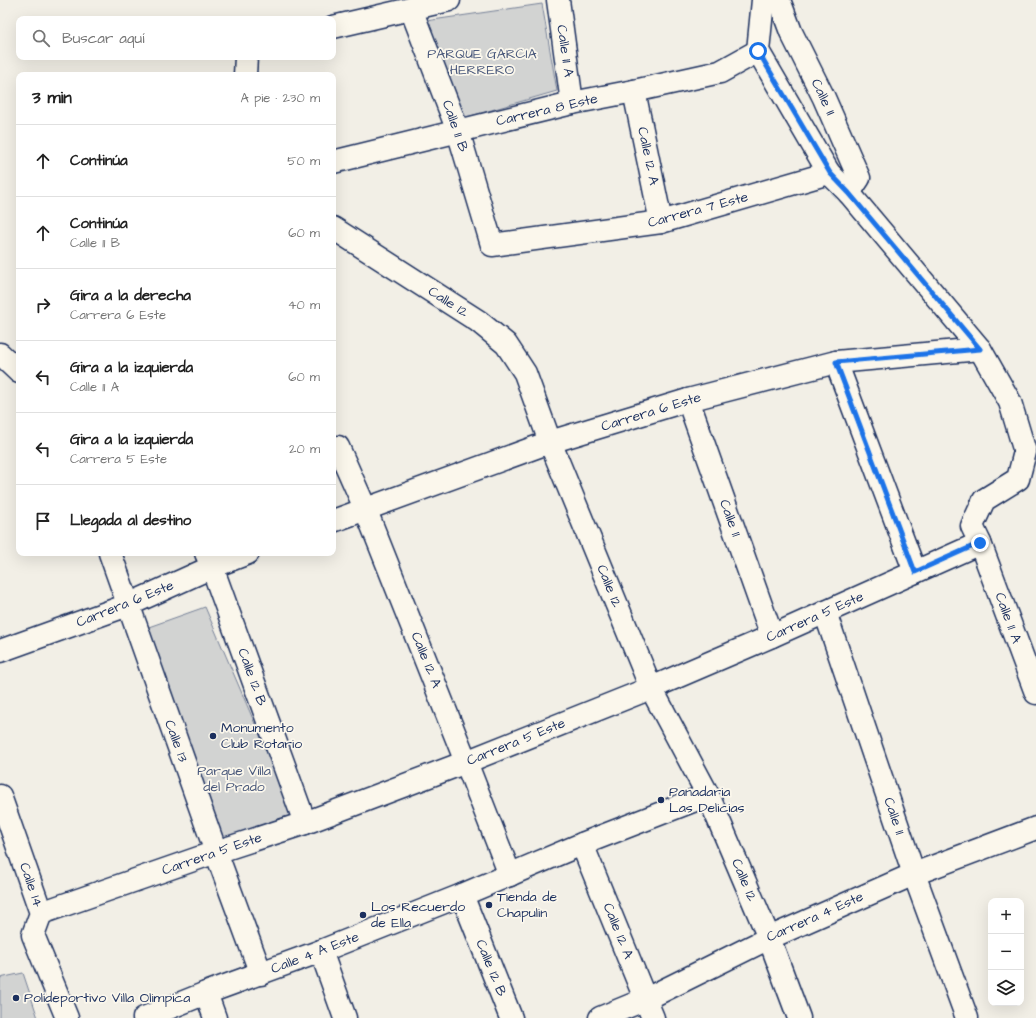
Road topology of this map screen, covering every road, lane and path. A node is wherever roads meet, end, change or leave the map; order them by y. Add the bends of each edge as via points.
1 (449, 0) edge
2 (558, 0) edge
3 (763, 0) edge
4 (780, 0) edge
5 (387, 7) edge
6 (411, 9) junction
7 (336, 26) edge
8 (758, 51) junction
9 (246, 60) edge
10 (245, 72) edge
11 (634, 91) junction
12 (572, 103) junction
13 (458, 131) junction
14 (336, 161) edge
15 (830, 173) junction
16 (849, 193) junction
17 (661, 222) junction
18 (336, 230) edge
19 (492, 245) joint
20 (980, 349) junction
21 (0, 354) edge
22 (836, 362) junction
23 (16, 369) edge
24 (688, 400) junction
25 (550, 442) junction
26 (338, 447) dead end
27 (365, 508) junction
28 (336, 520) edge
29 (980, 543) junction
30 (111, 556) edge
31 (231, 556) edge
32 (209, 560) edge
33 (915, 572) junction
34 (128, 606) junction
35 (824, 612) junction
36 (772, 636) junction
37 (0, 651) edge
38 (651, 688) junction
39 (1036, 693) edge
40 (466, 762) junction
41 (0, 796) edge
42 (708, 796) junction
43 (305, 823) junction
44 (1036, 828) edge
45 (582, 844) junction
46 (216, 852) junction
47 (914, 874) junction
48 (510, 875) junction
49 (462, 895) junction
50 (41, 913) junction
51 (768, 938) junction
52 (321, 951) junction
53 (261, 974) junction
54 (206, 994) junction
55 (649, 1009) edge
56 (67, 1018) edge
57 (144, 1018) edge
58 (215, 1018) edge
59 (345, 1018) edge
60 (511, 1018) edge
61 (600, 1018) edge
62 (799, 1018) edge
63 (967, 1018) edge

1 - 6 street
2 - 12 street, Calle 11 A
3 - 8 street
4 - 16 street, Calle 11 via 791,32 824,98 859,178
5 - 6 street
5 - 7 street
6 - 13 street, Calle 11 B
8 - 11 street, Carrera 8 Este via 720,72
8 - 15 street
9 - 10 street
11 - 12 street, Carrera 8 Este
11 - 17 street, Calle 12 A
12 - 13 street, Carrera 8 Este
13 - 14 street, Carrera 8 Este
13 - 19 street, Calle 11 B
15 - 16 street
15 - 17 street, Carrera 7 Este
16 - 20 street
17 - 19 street, Carrera 7 Este
18 - 25 street, Calle 12 via 478,321 506,344 525,373
20 - 22 street, Carrera 6 Este
20 - 29 street, Calle 11 A via 1010,402 1025,452 1018,479 984,500 972,526
21 - 23 street
22 - 24 street, Carrera 6 Este
22 - 33 street
24 - 25 street, Carrera 6 Este
24 - 36 street, Calle 11
25 - 27 street, Carrera 6 Este
25 - 38 street, Calle 12
26 - 27 street, Calle 12 A
27 - 28 street, Carrera 6 Este
27 - 40 street, Calle 12 A
29 - 33 street, Carrera 5 Este
29 - 39 street, Calle 11 A
30 - 34 street, Calle 13
31 - 32 street, Carrera 6 Este
32 - 34 street, Carrera 6 Este
32 - 43 street, Calle 12 B
33 - 35 street, Carrera 5 Este
34 - 37 street, Carrera 6 Este
34 - 46 street, Calle 13
35 - 36 street, Carrera 5 Este
35 - 47 street, Calle 11
36 - 38 street, Carrera 5 Este
38 - 40 street, Carrera 5 Este
38 - 42 street, Calle 12
40 - 43 street, Carrera 5 Este
40 - 48 street, Calle 12 A
41 - 50 street, Calle 14
42 - 45 street, Calle 4 A Este
42 - 51 street, Calle 12
43 - 46 street, Carrera 5 Este
44 - 47 street, Carrera 4 Este
45 - 48 street, Calle 4 A Este
45 - 55 street, Calle 12 A
46 - 50 street, Carrera 5 Este
46 - 53 street, Calle 13
47 - 51 street, Carrera 4 Este
47 - 63 street, Calle 11
48 - 49 street, Calle 4 A Este
49 - 52 street, Calle 4 A Este
49 - 60 street, Calle 12 B
50 - 56 street, Calle 14 via 34,935
51 - 55 street, Carrera 4 Este
51 - 62 street, Calle 12
52 - 53 street, Calle 4 A Este
52 - 59 street
53 - 54 street, Calle 4 A Este
54 - 57 street, Calle 4 A Este
54 - 58 street
55 - 61 street, Carrera 4 Este

